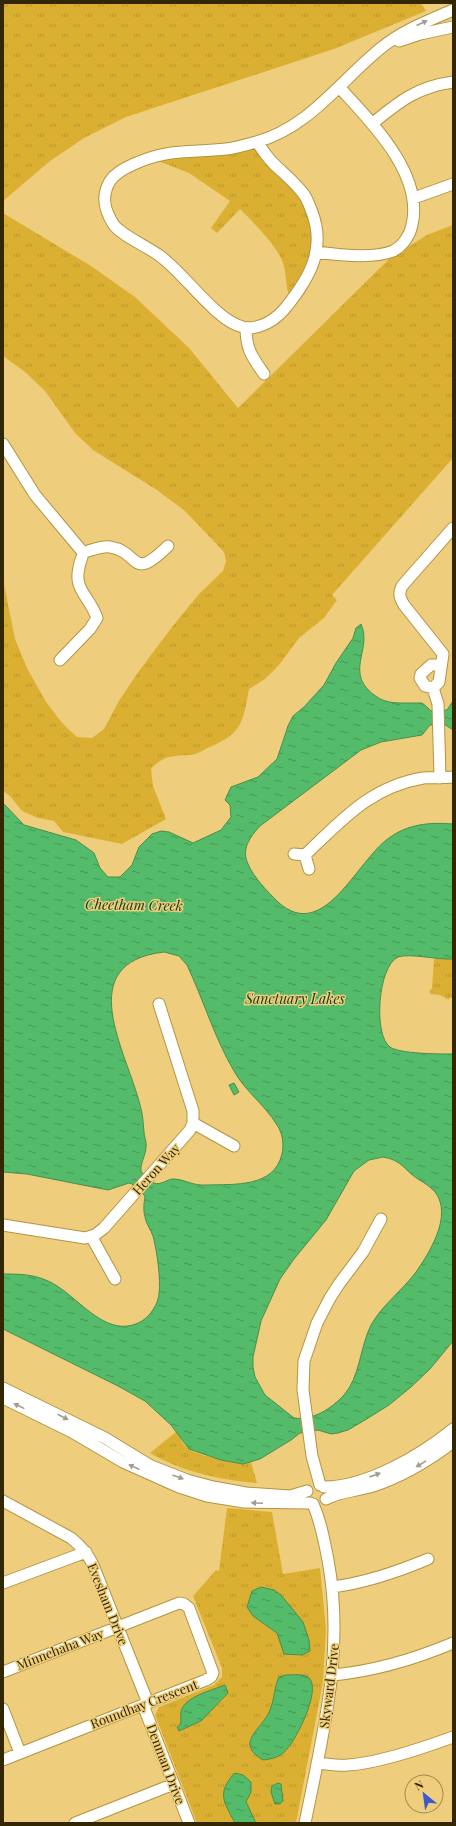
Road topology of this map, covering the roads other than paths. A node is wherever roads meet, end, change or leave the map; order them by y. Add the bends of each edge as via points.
1 (453, 10) edge
2 (453, 27) edge
3 (380, 49) junction
4 (453, 82) edge
5 (340, 88) junction
6 (373, 123) junction
7 (257, 142) junction
8 (453, 184) edge
9 (414, 198) junction
10 (317, 252) junction
11 (246, 328) junction
12 (264, 374) dead end
13 (3, 444) edge
14 (453, 528) edge
15 (168, 546) dead end
16 (84, 552) junction
17 (448, 653) edge
18 (60, 660) dead end
19 (436, 666) junction
20 (433, 688) junction
21 (440, 778) junction
22 (453, 778) edge
23 (294, 854) dead end
24 (305, 855) junction
25 (309, 869) dead end
26 (159, 1004) dead end
27 (193, 1123) junction
28 (234, 1146) dead end
29 (381, 1220) dead end
30 (3, 1225) edge
31 (91, 1236) junction
32 (116, 1280) dead end
33 (3, 1388) edge
34 (3, 1398) edge
35 (453, 1428) edge
36 (453, 1442) edge
37 (116, 1445) junction
38 (110, 1455) junction
39 (315, 1488) junction
40 (3, 1501) edge
41 (318, 1502) junction
42 (84, 1549) junction
43 (429, 1559) dead end
44 (3, 1583) edge
45 (332, 1587) junction
46 (118, 1627) junction
47 (453, 1643) edge
48 (3, 1672) edge
49 (333, 1675) junction
50 (145, 1704) junction
51 (3, 1709) edge
52 (453, 1737) edge
53 (20, 1753) junction
54 (3, 1760) edge
55 (317, 1764) junction
56 (174, 1784) junction
57 (81, 1822) edge
58 (189, 1823) edge
59 (305, 1823) edge

3 -> 1 street via 399,34
2 - 3 street via 420,34
3 - 5 street
4 - 6 street via 416,92 400,101
5 - 6 street
5 - 7 street via 310,113 280,132
6 - 9 street via 390,146
7 - 10 street via 306,198 317,225
7 - 11 street via 228,149 180,151 151,156 124,168 112,178 104,192 106,209 115,226 177,270 223,318
8 - 9 street
9 - 10 street via 411,230 405,241 394,250 379,254
10 - 11 street via 313,268 281,314 264,325
11 - 12 street via 246,341 251,356
13 - 16 street via 35,495
14 - 17 street via 399,591 404,605
15 - 16 street via 154,559 143,564 138,564 119,550 110,547
16 - 18 street via 77,571 78,584 97,618 90,629
17 - 19 street
19 - 20 street via 439,682
19 - 20 street via 421,674 420,678 425,686
20 - 21 street via 438,704
21 - 22 street
21 - 24 street via 407,781 370,797
23 - 24 street
24 - 25 street
26 - 27 street via 192,1111
27 - 28 street
27 - 31 street, Heron Way via 186,1135 104,1228
29 - 39 street via 364,1252 330,1298 319,1319 304,1361 303,1375
30 - 31 street via 80,1237
31 - 32 street
33 -> 37 street
38 -> 34 street via 72,1432
39 -> 35 street via 353,1482 393,1467 426,1449
36 -> 41 street via 403,1474
37 - 38 street
37 -> 39 street via 151,1466 198,1484 283,1496 296,1495
41 -> 38 street via 250,1502 208,1496 165,1482
39 - 41 street via 307,1498
39 - 41 street via 327,1493
40 - 42 street, Evesham Drive via 66,1535
41 - 45 street, Skyward Drive
42 - 44 street
42 - 46 street, Evesham Drive via 94,1564
43 - 45 street via 387,1575
45 - 49 street, Skyward Drive via 335,1641
46 - 48 street, Minnehaha Way
46 - 50 street, Evesham Drive
46 - 50 street, Roundhay Crescent via 182,1603 189,1608 212,1667 212,1675 206,1680
47 - 49 street via 396,1663
49 - 55 street, Skyward Drive
50 - 53 street, Roundhay Crescent
50 - 56 street, Denman Drive
51 - 53 street
52 - 55 street via 359,1764
53 - 54 street, Roundhay Crescent
55 - 59 street, Skyward Drive
56 - 57 street
56 - 58 street, Denman Drive

